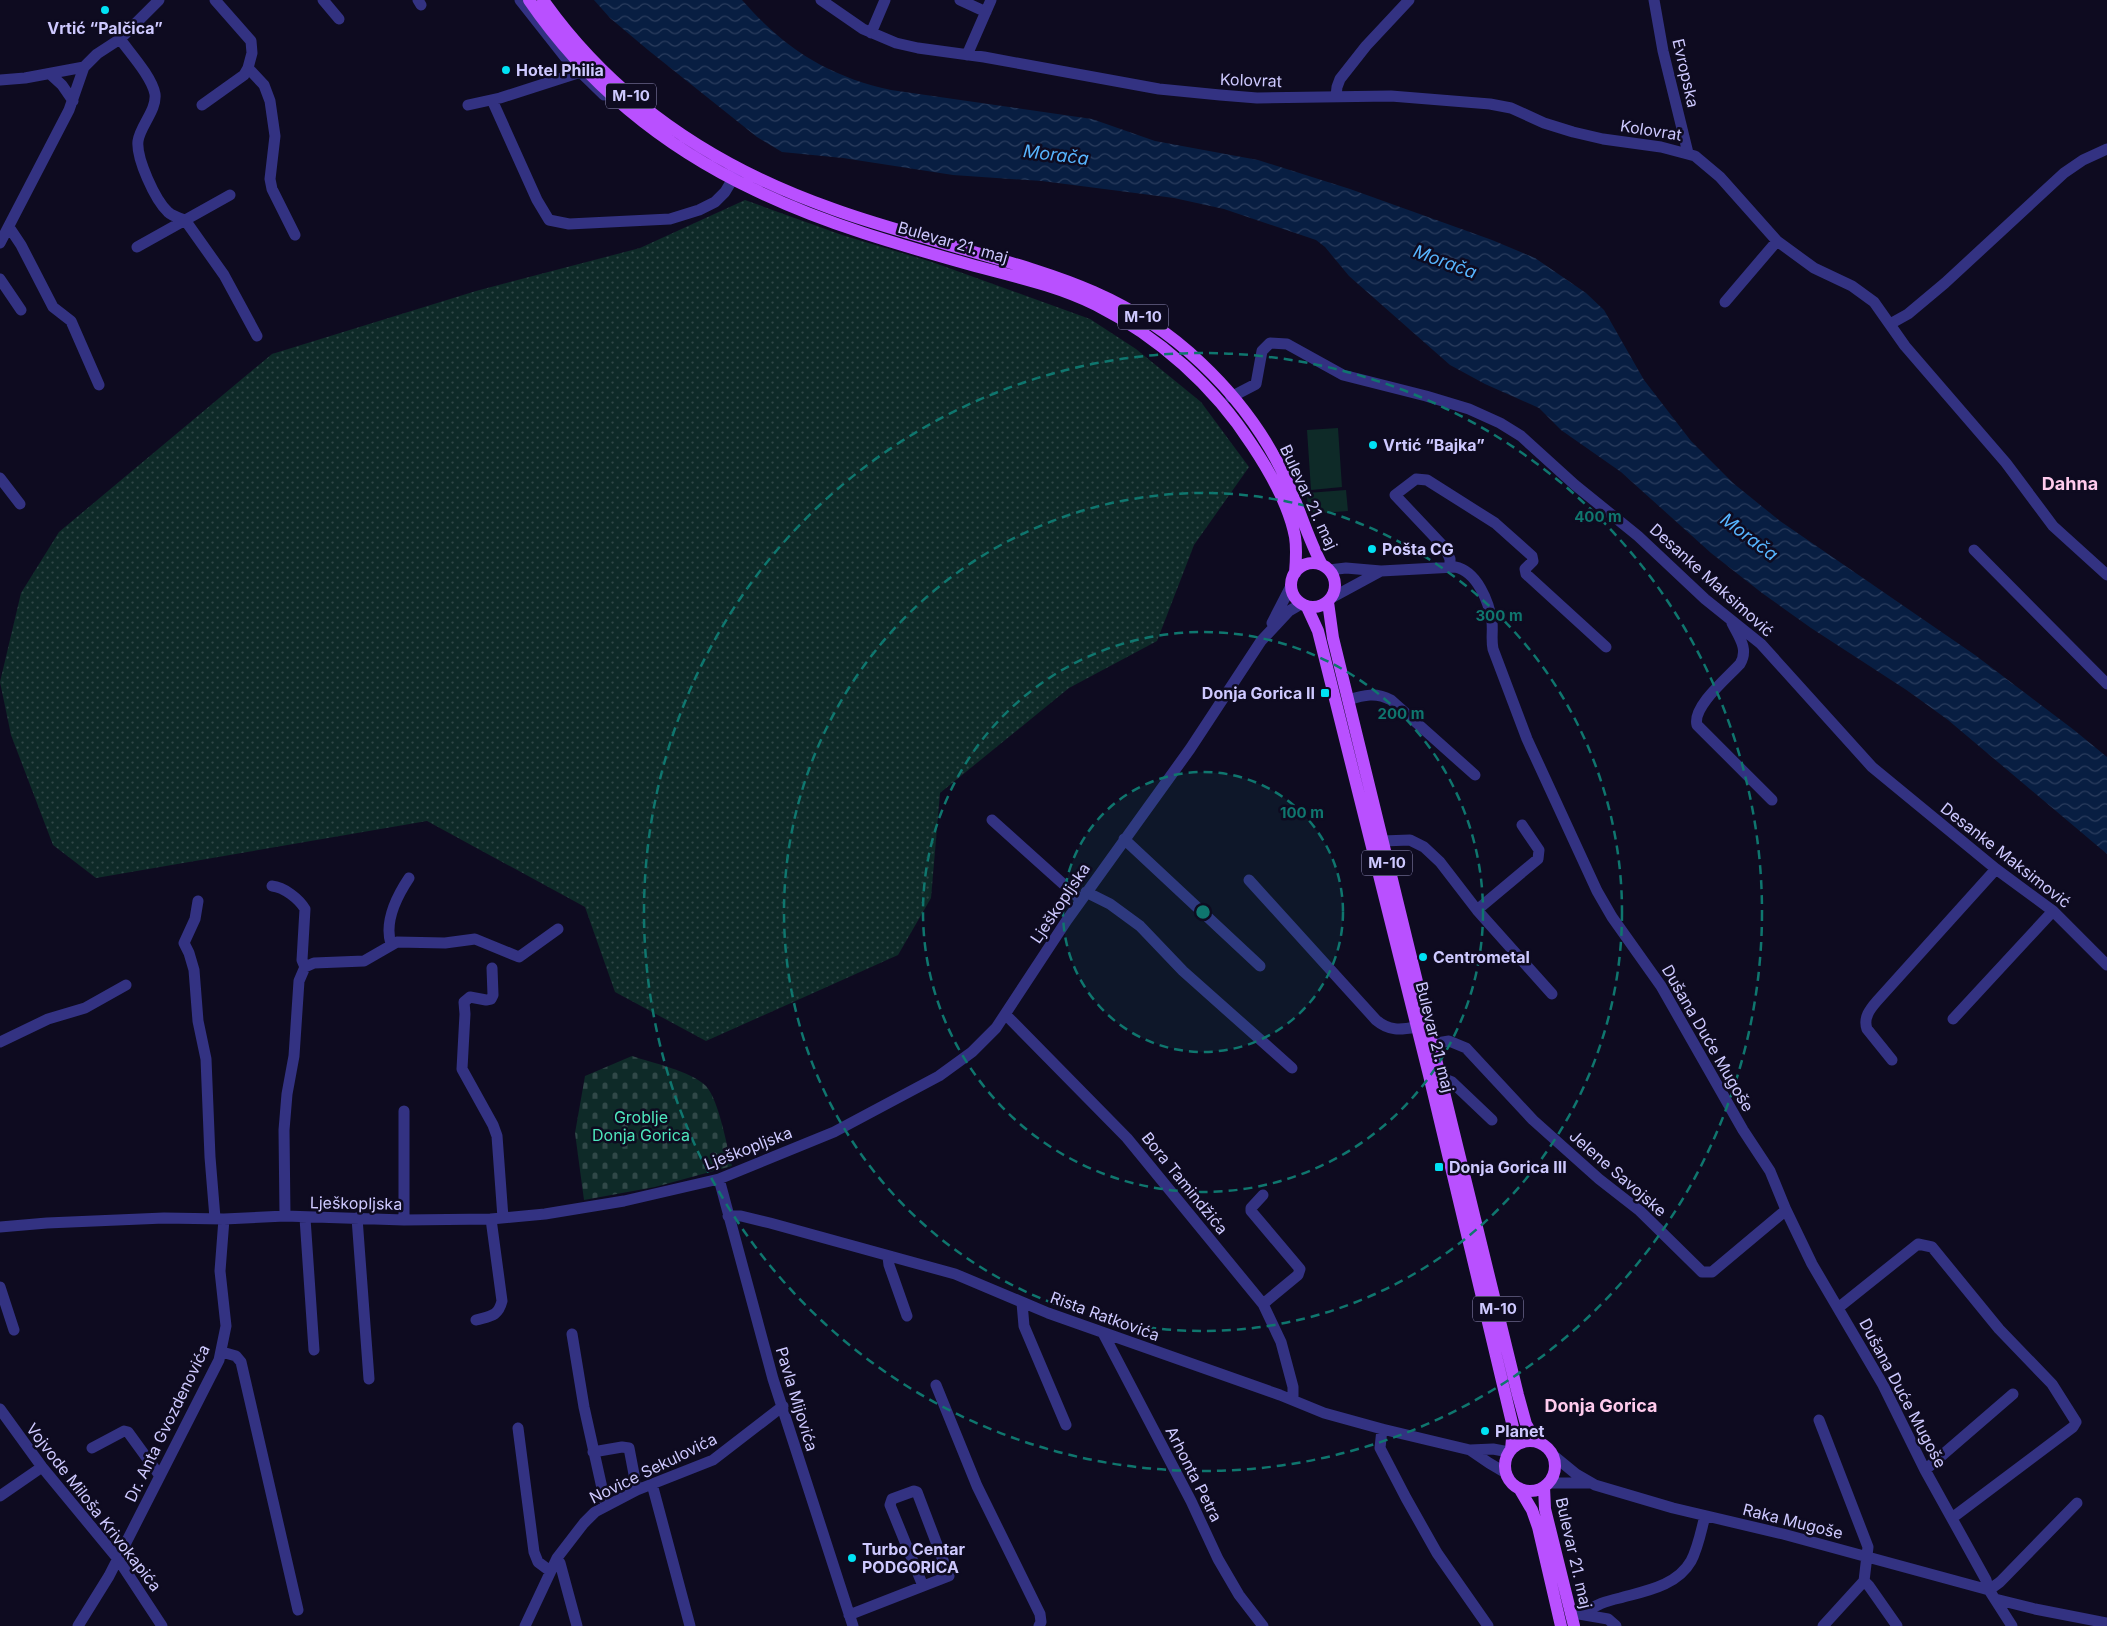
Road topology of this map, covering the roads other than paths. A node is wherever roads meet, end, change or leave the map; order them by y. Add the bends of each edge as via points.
1 (159, 0) edge
2 (216, 0) edge
3 (323, 0) edge
4 (520, 0) edge
5 (529, 0) edge
6 (543, 0) edge
7 (821, 0) edge
8 (885, 0) edge
9 (960, 0) edge
10 (991, 0) edge
11 (1409, 0) edge
12 (1654, 0) edge
13 (986, 12) junction
14 (339, 18) dead end
15 (871, 33) junction
16 (120, 39) junction
17 (967, 55) junction
18 (84, 67) junction
19 (248, 68) junction
20 (583, 72) junction
21 (50, 74) junction
22 (0, 80) edge
23 (1336, 96) junction
24 (492, 100) junction
25 (73, 101) junction
26 (468, 105) dead end
27 (202, 106) dead end
28 (2107, 149) edge
29 (1688, 153) junction
30 (736, 174) junction
31 (230, 195) dead end
32 (185, 220) junction
33 (9, 227) junction
34 (295, 235) dead end
35 (1777, 241) junction
36 (0, 244) edge
37 (137, 247) dead end
38 (0, 279) edge
39 (1725, 302) dead end
40 (21, 310) dead end
41 (1890, 324) junction
42 (257, 336) dead end
43 (99, 385) dead end
44 (1231, 397) junction
45 (0, 478) edge
46 (20, 504) dead end
47 (1974, 550) dead end
48 (1326, 567) junction
49 (1450, 567) junction
50 (1381, 571) junction
51 (1296, 572) junction
52 (2107, 575) edge
53 (1291, 586) junction
54 (1330, 600) junction
55 (1304, 605) junction
56 (1730, 619) junction
57 (1268, 632) junction
58 (1606, 647) dead end
59 (2107, 684) edge
60 (1348, 700) junction
61 (1475, 775) dead end
62 (1772, 800) dead end
63 (992, 820) dead end
64 (1522, 825) dead end
65 (1124, 839) junction
66 (1382, 841) junction
67 (1996, 869) junction
68 (409, 878) dead end
69 (1249, 880) dead end
70 (272, 886) dead end
71 (1083, 896) junction
72 (198, 901) dead end
73 (1477, 910) junction
74 (2054, 911) junction
75 (558, 929) dead end
76 (391, 944) junction
77 (2107, 965) edge
78 (1260, 966) dead end
79 (305, 967) junction
80 (492, 968) dead end
81 (126, 985) dead end
82 (1552, 994) dead end
83 (1006, 1015) junction
84 (1953, 1019) dead end
85 (1416, 1028) junction
86 (0, 1042) edge
87 (1431, 1044) junction
88 (1892, 1060) dead end
89 (1292, 1068) dead end
90 (1439, 1077) junction
91 (404, 1111) dead end
92 (1492, 1120) dead end
93 (719, 1179) junction
94 (1263, 1195) dead end
95 (1786, 1210) junction
96 (285, 1216) junction
97 (728, 1216) junction
98 (305, 1218) junction
99 (358, 1218) junction
100 (220, 1219) junction
101 (497, 1219) junction
102 (404, 1220) junction
103 (0, 1227) edge
104 (888, 1257) junction
105 (0, 1286) edge
106 (1022, 1303) junction
107 (1263, 1304) junction
108 (1838, 1308) junction
109 (907, 1316) dead end
110 (476, 1320) dead end
111 (14, 1330) dead end
112 (1103, 1333) junction
113 (572, 1334) dead end
114 (314, 1350) dead end
115 (222, 1352) junction
116 (369, 1379) dead end
117 (936, 1385) dead end
118 (2013, 1394) dead end
119 (1293, 1400) junction
120 (782, 1406) junction
121 (0, 1409) edge
122 (1818, 1420) dead end
123 (1066, 1425) dead end
124 (518, 1428) dead end
125 (1382, 1429) junction
126 (1536, 1441) junction
127 (92, 1448) dead end
128 (1470, 1450) junction
129 (1510, 1451) junction
130 (593, 1452) junction
131 (1554, 1456) junction
132 (42, 1467) junction
133 (1925, 1470) junction
134 (1506, 1473) junction
135 (160, 1476) junction
136 (1589, 1483) junction
137 (652, 1484) junction
138 (1546, 1485) junction
139 (1519, 1488) junction
140 (637, 1490) junction
141 (0, 1496) edge
142 (2077, 1503) dead end
143 (606, 1506) junction
144 (1705, 1516) junction
145 (1952, 1518) junction
146 (1868, 1556) junction
147 (557, 1558) junction
148 (118, 1559) junction
149 (550, 1572) junction
150 (1864, 1581) junction
151 (923, 1586) junction
152 (1992, 1594) junction
153 (298, 1610) dead end
154 (1585, 1614) junction
155 (851, 1620) edge
156 (1572, 1620) edge
157 (2107, 1623) edge
158 (78, 1626) edge
159 (162, 1626) edge
160 (525, 1626) edge
161 (577, 1626) edge
162 (690, 1626) edge
163 (1038, 1626) edge
164 (1263, 1626) edge
165 (1488, 1626) edge
166 (1561, 1626) edge
167 (1616, 1626) edge
168 (1822, 1626) edge
169 (1897, 1626) edge
170 (2012, 1626) edge

1 - 16 street
2 - 19 street via 251,41
3 - 14 street
4 - 20 street via 538,25
5 - 20 main road, Bulevar 21. maj / M-10
6 - 30 main road, Bulevar 21. maj / M-10 via 592,60 634,99
7 - 15 street, Kolovrat
8 - 15 street
9 - 13 street
10 - 13 street
11 - 23 street via 1366,46 1340,80
12 - 29 street, Evropska
13 - 17 street
15 - 17 street, Kolovrat via 911,47
16 - 18 street
16 - 32 street via 154,92 153,105 138,142 141,164 162,206
17 - 23 street, Kolovrat via 1159,89 1257,98
18 - 21 street
18 - 25 street
19 - 27 street via 244,75
19 - 34 street via 264,85 270,101 275,136 270,179
20 - 24 street
20 - 30 main road, Bulevar 21. maj / M-10 via 680,149
21 - 22 street
21 - 25 street
23 - 29 street, Kolovrat via 1391,96 1495,104 1573,132
24 - 26 street
24 - 30 street via 549,220 569,224 670,219 714,202
25 - 33 street
28 - 41 street via 2064,173 1939,288 1908,314
29 - 35 street via 1716,174
30 - 44 main road, Bulevar 21. maj / M-10 via 834,210 1061,278 1100,294 1135,312 1173,338
30 - 51 main road, Bulevar 21. maj / M-10 via 782,203 845,227 1063,291 1097,305 1141,331 1209,389 1256,450 1292,526
31 - 32 street
32 - 37 street
32 - 42 street via 224,275
33 - 36 street
33 - 43 street via 53,307 71,321
35 - 39 street
35 - 41 street via 1814,268 1858,289 1874,302
38 - 40 street
41 - 52 street via 2054,526
44 - 48 main road, Bulevar 21. maj / M-10 via 1274,455 1309,540
44 - 56 street, Desanke Maksimović via 1256,384 1262,351 1270,343 1279,342 1343,375 1426,396 1488,417 1521,436
45 - 46 street
47 - 59 street
48 - 50 street, Dušana Duće Mugoše
48 - 51 main road, Bulevar 21. maj via 1308,564
48 - 54 main road, Bulevar 21. maj / M-10 via 1336,583
49 - 50 street, Dušana Duće Mugoše
49 - 58 street via 1450,558 1444,548 1396,495 1416,479 1427,480 1495,523 1534,558 1534,562 1525,569 1526,574
49 - 95 street, Dušana Duće Mugoše via 1465,569 1478,583 1491,617 1493,649 1527,739 1597,891 1661,986 1770,1171
50 - 54 street, Dušana Duće Mugoše
51 - 53 main road, Bulevar 21. maj / M-10
53 - 55 main road, Bulevar 21. maj / M-10 via 1296,599
53 - 57 street, Lješkopljska
54 - 55 main road via 1322,606
54 - 60 main road, Bulevar 21. maj / M-10 via 1333,638
55 - 57 street, Lješkopljska via 1289,611
55 - 85 main road, Bulevar 21. maj / M-10 via 1318,630
56 - 62 street via 1742,643 1744,658 1700,707 1696,720
56 - 67 street, Desanke Maksimović via 1761,644 1872,767
57 - 65 street, Lješkopljska via 1190,749
60 - 61 street via 1368,694 1391,700
60 - 66 main road, Bulevar 21. maj / M-10
63 - 71 street
64 - 73 street via 1539,850 1538,859
65 - 71 street, Lješkopljska
65 - 78 street
66 - 73 street via 1410,840 1424,847 1440,862
66 - 87 main road, Bulevar 21. maj / M-10
67 - 74 street, Desanke Maksimović
67 - 88 street via 1868,1014 1866,1029
68 - 76 street via 392,912
69 - 85 street via 1376,1020 1395,1030
70 - 79 street via 285,890 305,909 302,960
71 - 83 street, Lješkopljska
71 - 89 street via 1110,904 1140,926 1183,971
72 - 100 street, Dr. Anta Gvozdenovića via 198,912 184,943 194,970 198,1021 206,1059 210,1157
73 - 82 street
74 - 77 street, Desanke Maksimović
74 - 84 street
75 - 76 street via 519,957 475,939
76 - 79 street via 364,961 314,963
79 - 96 street via 299,981 294,1056 284,1130
80 - 101 street via 491,999 470,997 464,1002 461,1059 466,1078 497,1136
81 - 86 street via 85,1008 48,1020
83 - 93 street, Lješkopljska via 972,1052 916,1090 834,1132
83 - 107 street, Bora Tamindžića via 1127,1138
85 - 129 main road, Bulevar 21. maj / M-10 via 1513,1427
87 - 90 main road, Bulevar 21. maj / M-10
87 - 95 street, Jelene Savojske via 1449,1041 1466,1048 1533,1120 1640,1211 1702,1272 1712,1272
90 - 92 street via 1452,1082
90 - 126 main road, Bulevar 21. maj / M-10 via 1518,1395 1526,1424
91 - 102 street
93 - 97 street, Pavla Mijovića
93 - 101 street, Lješkopljska via 624,1201
94 - 107 street via 1250,1211 1300,1269 1298,1275
95 - 108 street, Dušana Duće Mugoše
96 - 98 street, Lješkopljska
96 - 100 street, Lješkopljska
97 - 104 street, Rista Ratkovića via 770,1223
97 - 120 street, Pavla Mijovića
98 - 99 street, Lješkopljska
98 - 114 street
99 - 102 street, Lješkopljska
99 - 116 street
100 - 103 street, Lješkopljska via 164,1218
100 - 115 street, Dr. Anta Gvozdenovića via 220,1271 226,1326
101 - 102 street, Lješkopljska
101 - 110 street via 502,1301 500,1310 495,1314
104 - 106 street, Rista Ratkovića via 955,1274
104 - 109 street via 888,1266
105 - 111 street
106 - 112 street, Rista Ratkovića
106 - 123 street via 1024,1326
107 - 119 street, Bora Tamindžića via 1281,1342 1293,1387
108 - 133 street, Dušana Duće Mugoše via 1883,1385
108 - 145 street via 1918,1244 1928,1245 1999,1329 2052,1384 2076,1422 2074,1427
112 - 119 street, Rista Ratkovića
112 - 164 street, Arhonta Petra via 1218,1559 1239,1595
113 - 130 street
115 - 135 street, Dr. Anta Gvozdenovića
115 - 153 street via 236,1356 242,1362
117 - 163 street via 977,1486 1040,1614
118 - 133 street
119 - 125 street, Rista Ratkovića via 1324,1413
120 - 137 street, Novice Sekulovića via 714,1460
120 - 155 street, Pavla Mijovića
121 - 132 street, Vojvode Miloša Krivokapića
122 - 146 street via 1867,1543
124 - 149 street via 534,1552 538,1562
125 - 128 street, Rista Ratkovića
125 - 165 street via 1380,1448 1406,1498 1437,1553
126 - 129 main road via 1522,1442
126 - 131 main road, Bulevar 21. maj / M-10 via 1547,1446
127 - 135 street via 124,1431 128,1432
128 - 129 street, Rista Ratkovića
128 - 134 street, Rista Ratkovića
129 - 134 main road, Bulevar 21. maj / M-10
130 - 140 street via 629,1448
130 - 143 street
131 - 136 street, Raka Mugoše
131 - 138 main road, Bulevar 21. maj via 1554,1473
132 - 141 street
132 - 148 street, Vojvode Miloša Krivokapića
133 - 145 street, Dušana Duće Mugoše
134 - 139 main road, Bulevar 21. maj
135 - 148 street, Dr. Anta Gvozdenovića
136 - 138 street, Raka Mugoše
136 - 144 street, Raka Mugoše
137 - 140 street, Novice Sekulovića
137 - 162 street
138 - 139 main road, Bulevar 21. maj via 1531,1491
138 - 156 main road, Bulevar 21. maj via 1544,1505
139 - 166 main road, Bulevar 21. maj via 1538,1527
140 - 143 street, Novice Sekulovića
142 - 152 street
143 - 147 street, Novice Sekulovića via 584,1523
144 - 146 street, Raka Mugoše
144 - 154 street via 1690,1562 1678,1576 1647,1591 1603,1602
145 - 152 street, Dušana Duće Mugoše
146 - 150 street
146 - 152 street, Raka Mugoše
147 - 149 street, Novice Sekulovića
147 - 161 street
148 - 158 street, Dr. Anta Gvozdenovića
148 - 159 street, Vojvode Miloša Krivokapića
149 - 160 street, Novice Sekulovića
150 - 168 street
150 - 169 street
151 - 151 street via 949,1576 914,1491 892,1499 890,1505
151 - 155 street
152 - 157 street, Raka Mugoše via 2027,1608
152 - 170 street, Dušana Duće Mugoše
154 - 156 street
154 - 167 street via 1610,1620

